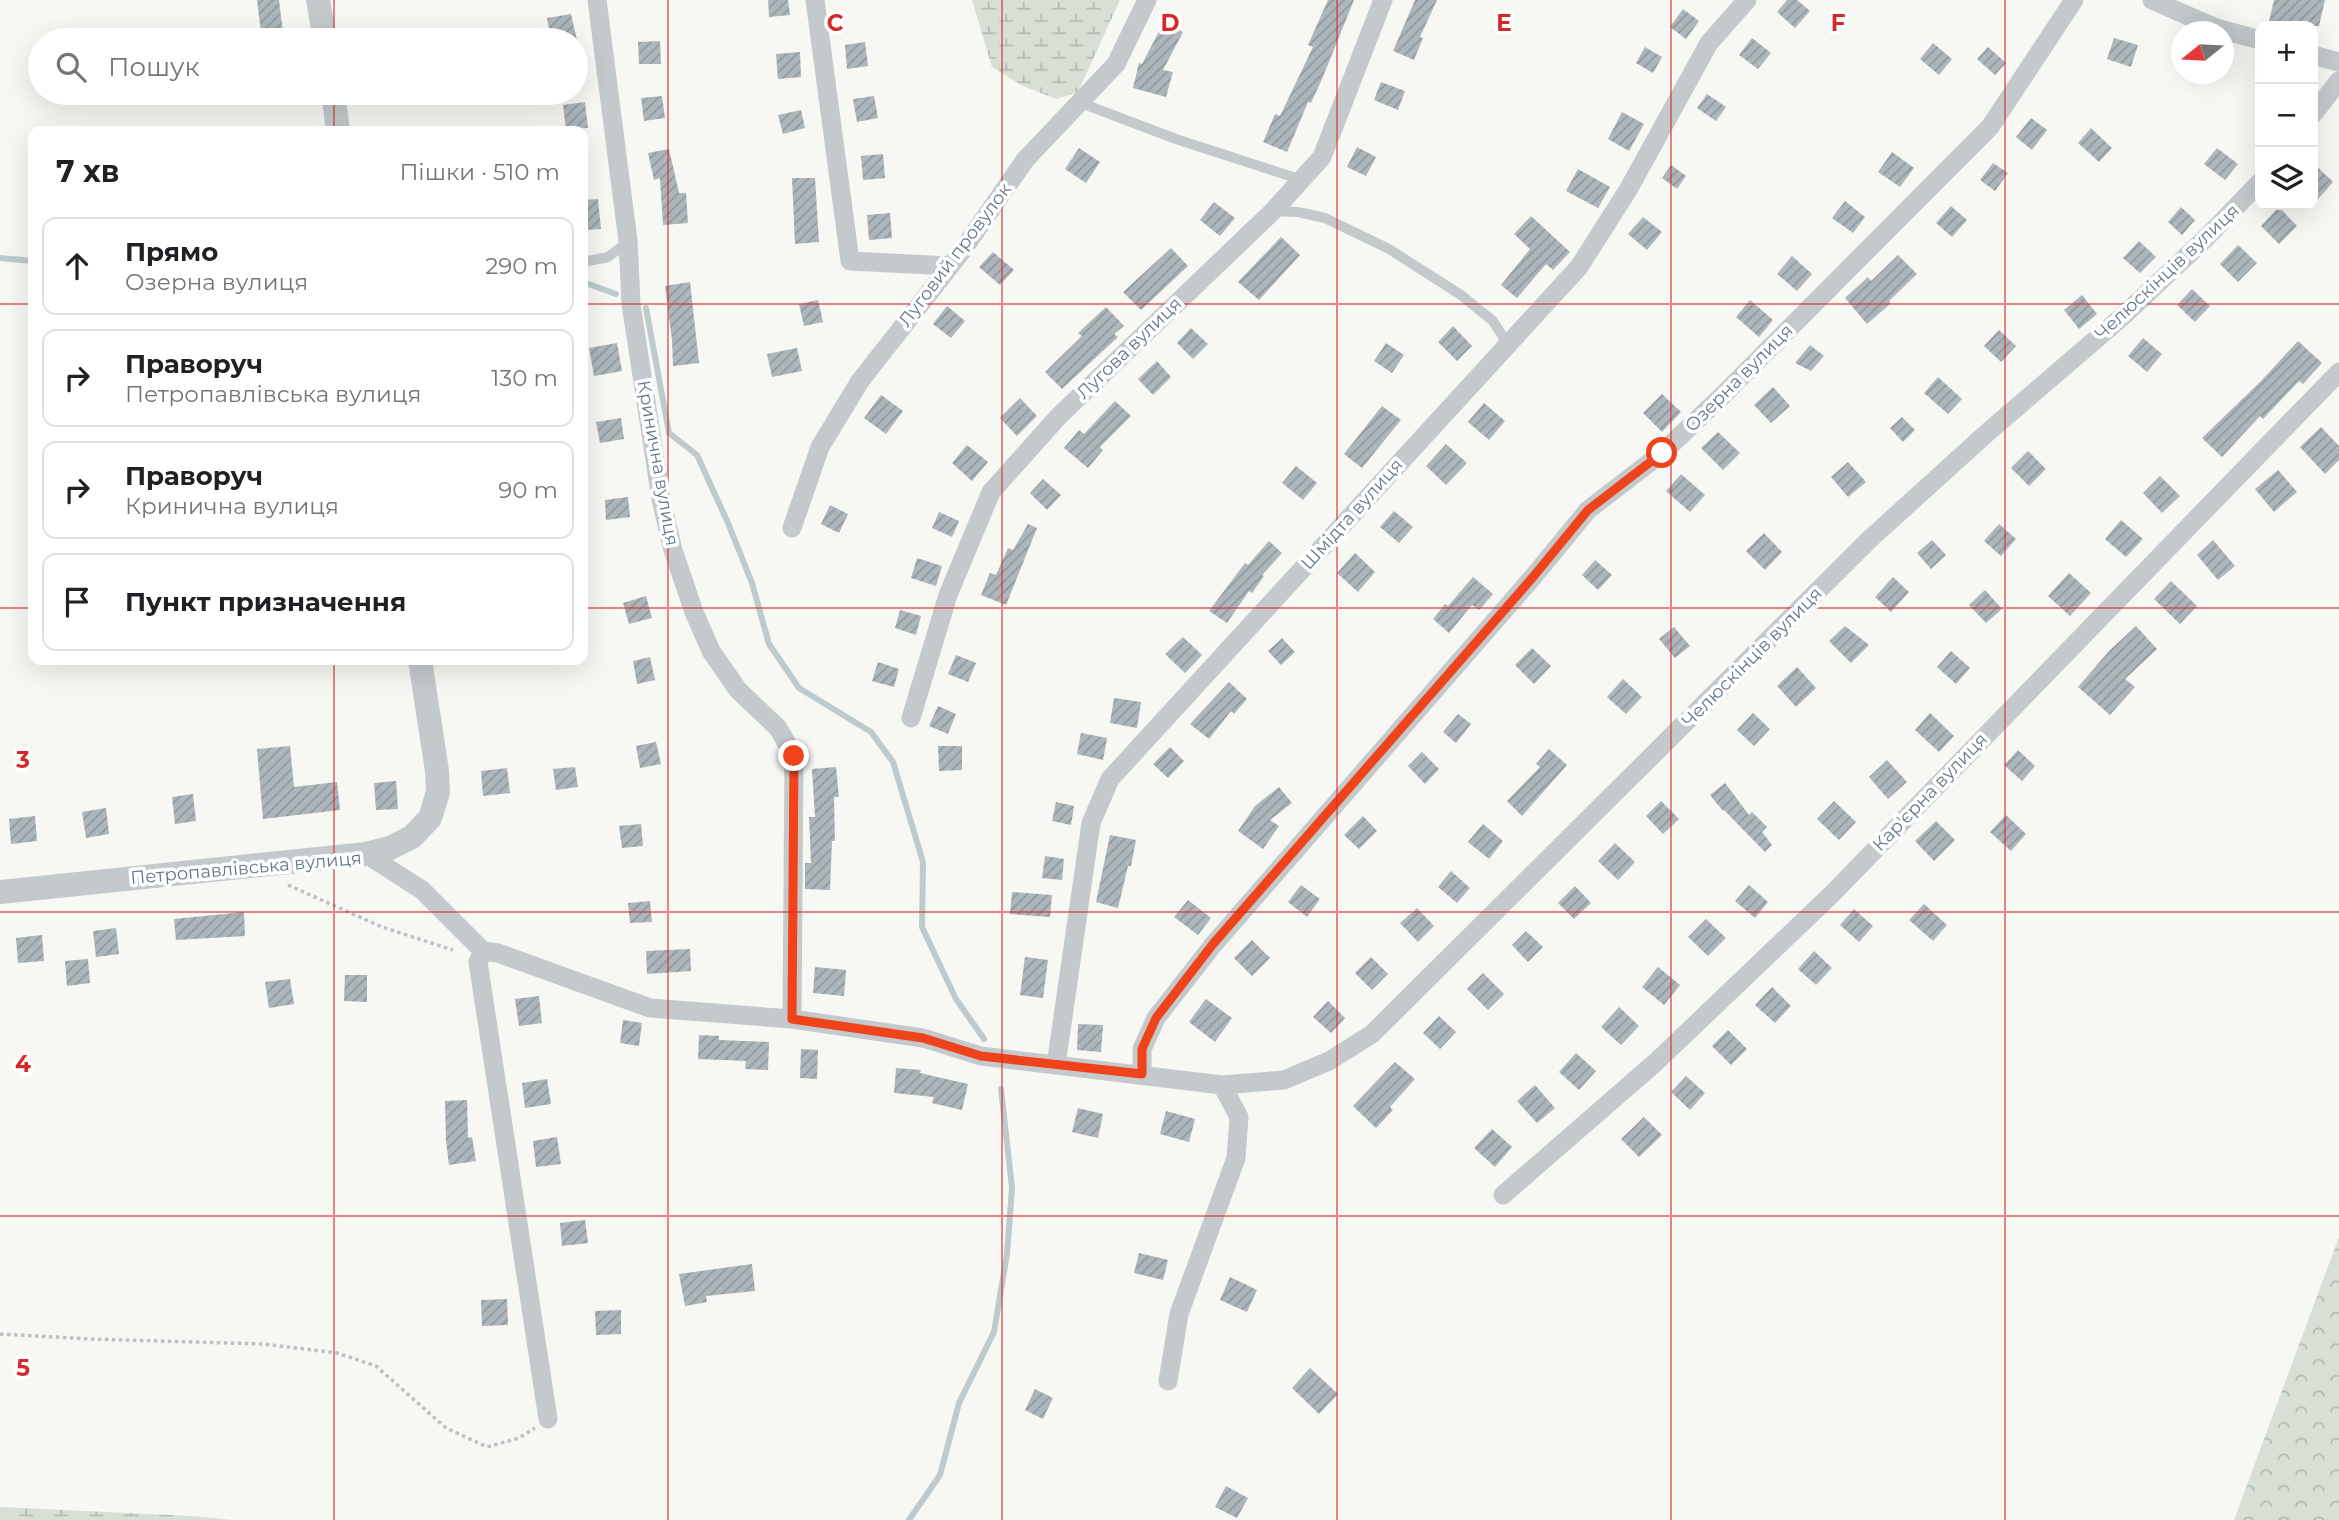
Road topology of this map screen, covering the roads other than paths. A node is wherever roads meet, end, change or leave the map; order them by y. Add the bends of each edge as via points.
1 (318, 0) edge
2 (597, 0) edge
3 (815, 0) edge
4 (1147, 0) edge
5 (1383, 0) edge
6 (1747, 0) edge
7 (2074, 0) edge
8 (2152, 0) edge
9 (322, 28) edge
10 (2255, 39) edge
11 (2318, 56) edge
12 (2339, 62) edge
13 (2339, 81) edge
14 (1081, 103) junction
15 (334, 105) edge
16 (2318, 108) edge
17 (337, 126) edge
18 (1302, 180) junction
19 (2255, 187) edge
20 (1273, 211) junction
21 (628, 242) junction
22 (588, 261) edge
23 (950, 266) junction
24 (1507, 343) junction
25 (2339, 372) edge
26 (792, 528) dead end
27 (421, 665) edge
28 (911, 718) dead end
29 (366, 853) junction
30 (0, 892) edge
31 (481, 956) junction
32 (792, 1019) junction
33 (1056, 1065) junction
34 (1142, 1074) junction
35 (1222, 1085) junction
36 (1503, 1195) dead end
37 (1168, 1381) dead end
38 (548, 1419) road end

1 - 9 street
2 - 21 street, Кринична вулиця
3 - 23 street via 850,261
4 - 14 street, Луговий провулок via 1116,64
5 - 18 street, Лугова вулиця via 1322,157
6 - 24 street, Шмідта вулиця via 1709,43 1628,190 1578,267
7 - 34 street, Озерна вулиця via 1990,127 1662,453 1588,510 1213,944 1156,1018 1142,1049
8 - 10 street via 2216,28
11 - 12 street
13 - 16 street
14 - 18 lane
14 - 23 street, Луговий провулок via 1025,160
15 - 17 street
18 - 20 street, Лугова вулиця
19 - 35 street, Челюскінців вулиця via 2123,316 1871,538 1372,1034 1329,1061 1284,1080
20 - 24 lane via 1325,218 1389,249 1461,295 1493,321
20 - 28 street, Лугова вулиця via 1059,416 991,492 948,595
21 - 22 lane via 608,257
21 - 32 street, Кринична вулиця via 631,304 673,550 711,651 738,690 778,728 794,756
23 - 26 street, Луговий провулок via 860,381 820,447
24 - 33 street, Шмідта вулиця via 1110,779 1091,823
25 - 36 street, Кар'єрна вулиця via 1832,894 1656,1062
27 - 29 street via 438,792 430,818 412,838
29 - 30 street, Петропавлівська вулиця
29 - 31 street, Петропавлівська вулиця via 422,890
31 - 32 street via 498,953 650,1008
31 - 38 street
32 - 33 street via 923,1038 981,1056
33 - 34 street
34 - 35 street
35 - 37 street via 1239,1117 1236,1158 1179,1314

